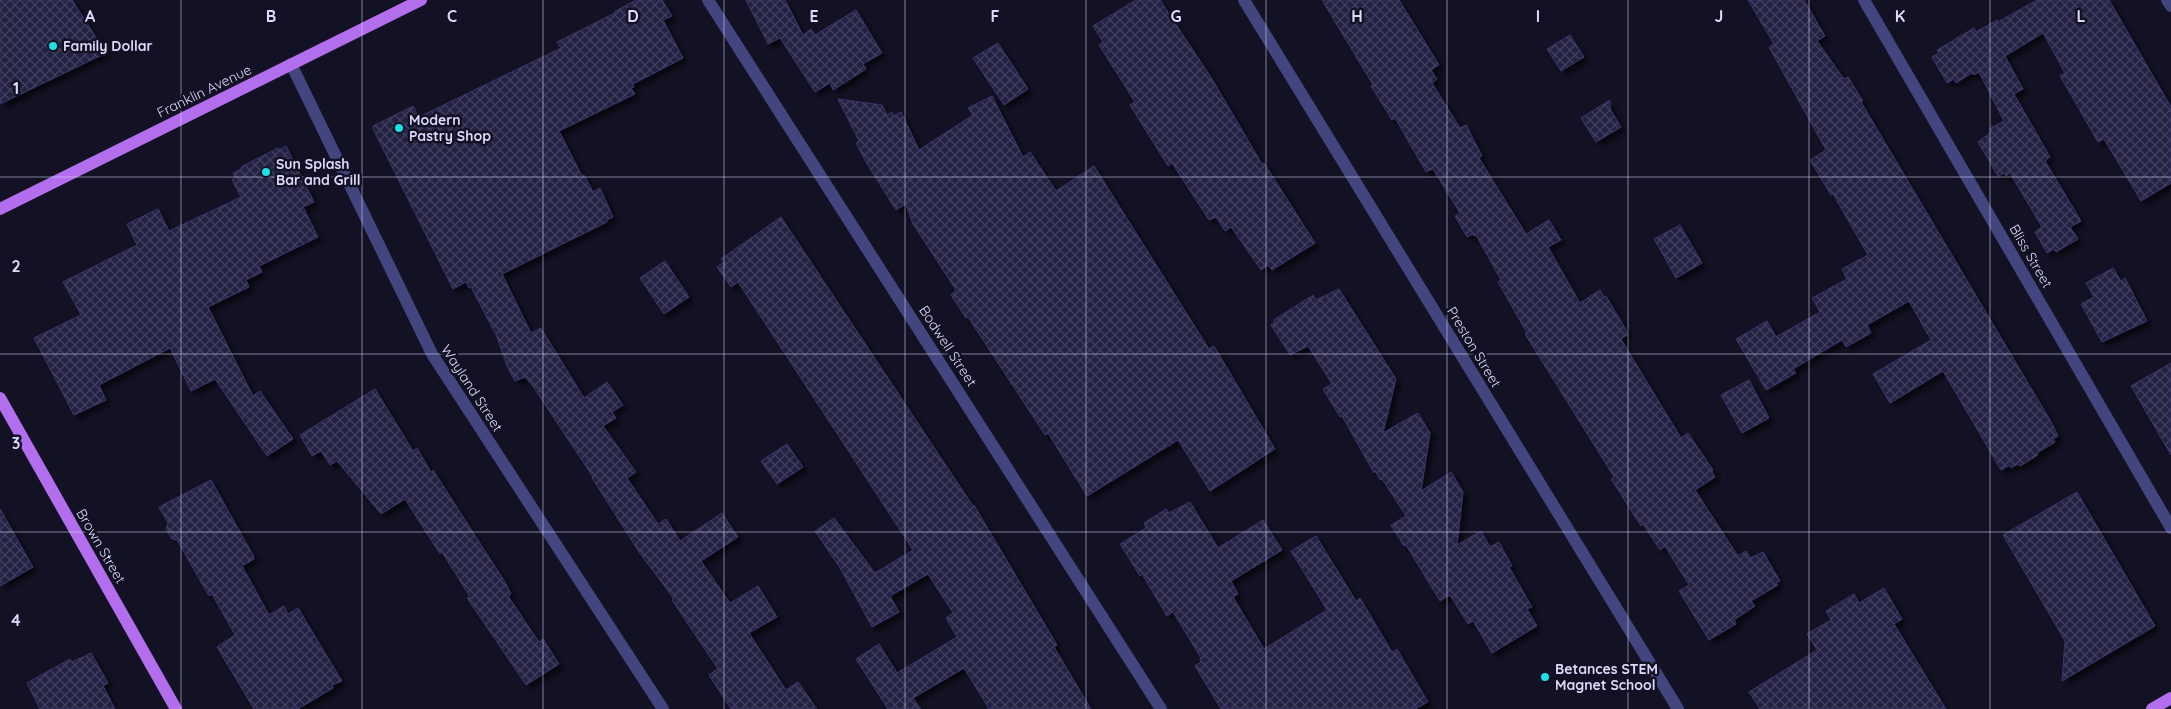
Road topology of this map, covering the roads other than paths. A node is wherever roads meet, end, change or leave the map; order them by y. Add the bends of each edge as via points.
1 (421, 0) edge
2 (708, 0) edge
3 (1244, 0) edge
4 (1864, 0) edge
5 (2168, 0) edge
6 (2171, 6) edge
7 (291, 64) junction
8 (0, 209) edge
9 (0, 398) edge
10 (2171, 528) edge
11 (2171, 698) edge
12 (176, 709) edge
13 (663, 709) edge
14 (1161, 709) edge
15 (1678, 709) edge
16 (2152, 709) edge

1 - 7 main road, Franklin Avenue
2 - 14 street, Bodwell Street
3 - 15 street, Preston Street
4 - 10 street, Bliss Street
5 - 6 street
7 - 8 main road, Franklin Avenue
7 - 13 street, Wayland Street via 432,354
9 - 12 main road, Brown Street
11 - 16 main road

